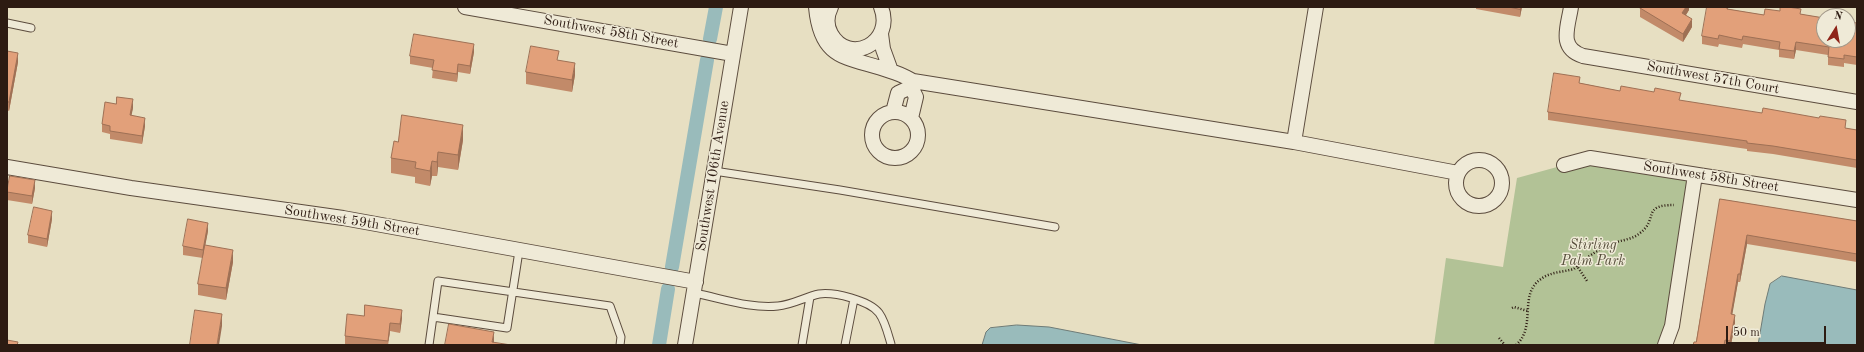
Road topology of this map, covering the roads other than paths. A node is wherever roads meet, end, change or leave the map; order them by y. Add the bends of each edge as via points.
1 (465, 7) edge
2 (741, 7) edge
3 (881, 7) edge
4 (1316, 7) edge
5 (1571, 7) edge
6 (825, 8) edge
7 (7, 23) edge
8 (31, 28) dead end
9 (881, 34) junction
10 (868, 47) junction
11 (733, 54) junction
12 (891, 71) junction
13 (912, 84) junction
14 (1857, 102) edge
15 (893, 112) junction
16 (911, 118) junction
17 (1294, 142) junction
18 (1564, 165) dead end
19 (7, 167) edge
20 (714, 171) junction
21 (1458, 173) dead end
22 (1695, 175) junction
23 (1857, 200) edge
24 (1055, 227) dead end
25 (519, 251) junction
26 (695, 288) junction
27 (512, 292) junction
28 (810, 297) junction
29 (854, 299) junction
30 (433, 317) junction
31 (891, 344) dead end
32 (429, 345) edge
33 (620, 345) edge
34 (685, 345) edge
35 (802, 345) edge
36 (845, 345) edge
37 (1665, 345) edge

1 - 11 street, Southwest 58th Street
2 - 11 street, Southwest 106th Avenue
3 - 9 street via 884,25
4 - 17 street
5 - 14 street, Southwest 57th Court via 1567,43 1576,54
6 - 10 street via 829,30 840,45 854,49
6 - 12 street via 817,22 831,50 849,60
7 - 8 lane
9 - 10 street via 876,42
9 - 12 street via 882,49
10 - 12 street via 874,57
11 - 20 street, Southwest 106th Avenue
12 - 13 street
13 - 15 street via 898,92
13 - 16 street via 916,97
13 - 17 street
15 - 16 street via 901,112
15 - 16 street via 879,118 872,131 875,145 885,156 900,157 913,149 918,135 917,127
17 - 21 street
18 - 22 street, Southwest 58th Street via 1590,158
19 - 25 street, Southwest 59th Street via 131,188 343,218
20 - 24 lane
20 - 26 street, Southwest 106th Avenue
22 - 23 street, Southwest 58th Street
22 - 37 street via 1672,326
25 - 26 street, Southwest 59th Street
25 - 27 lane
26 - 28 lane via 761,306 779,306
26 - 34 street, Southwest 106th Avenue
27 - 30 lane via 438,281
27 - 30 lane via 507,328
27 - 33 lane via 610,306 621,337
28 - 29 lane via 828,293
28 - 35 lane
29 - 31 lane via 878,312
29 - 36 lane
30 - 32 lane

